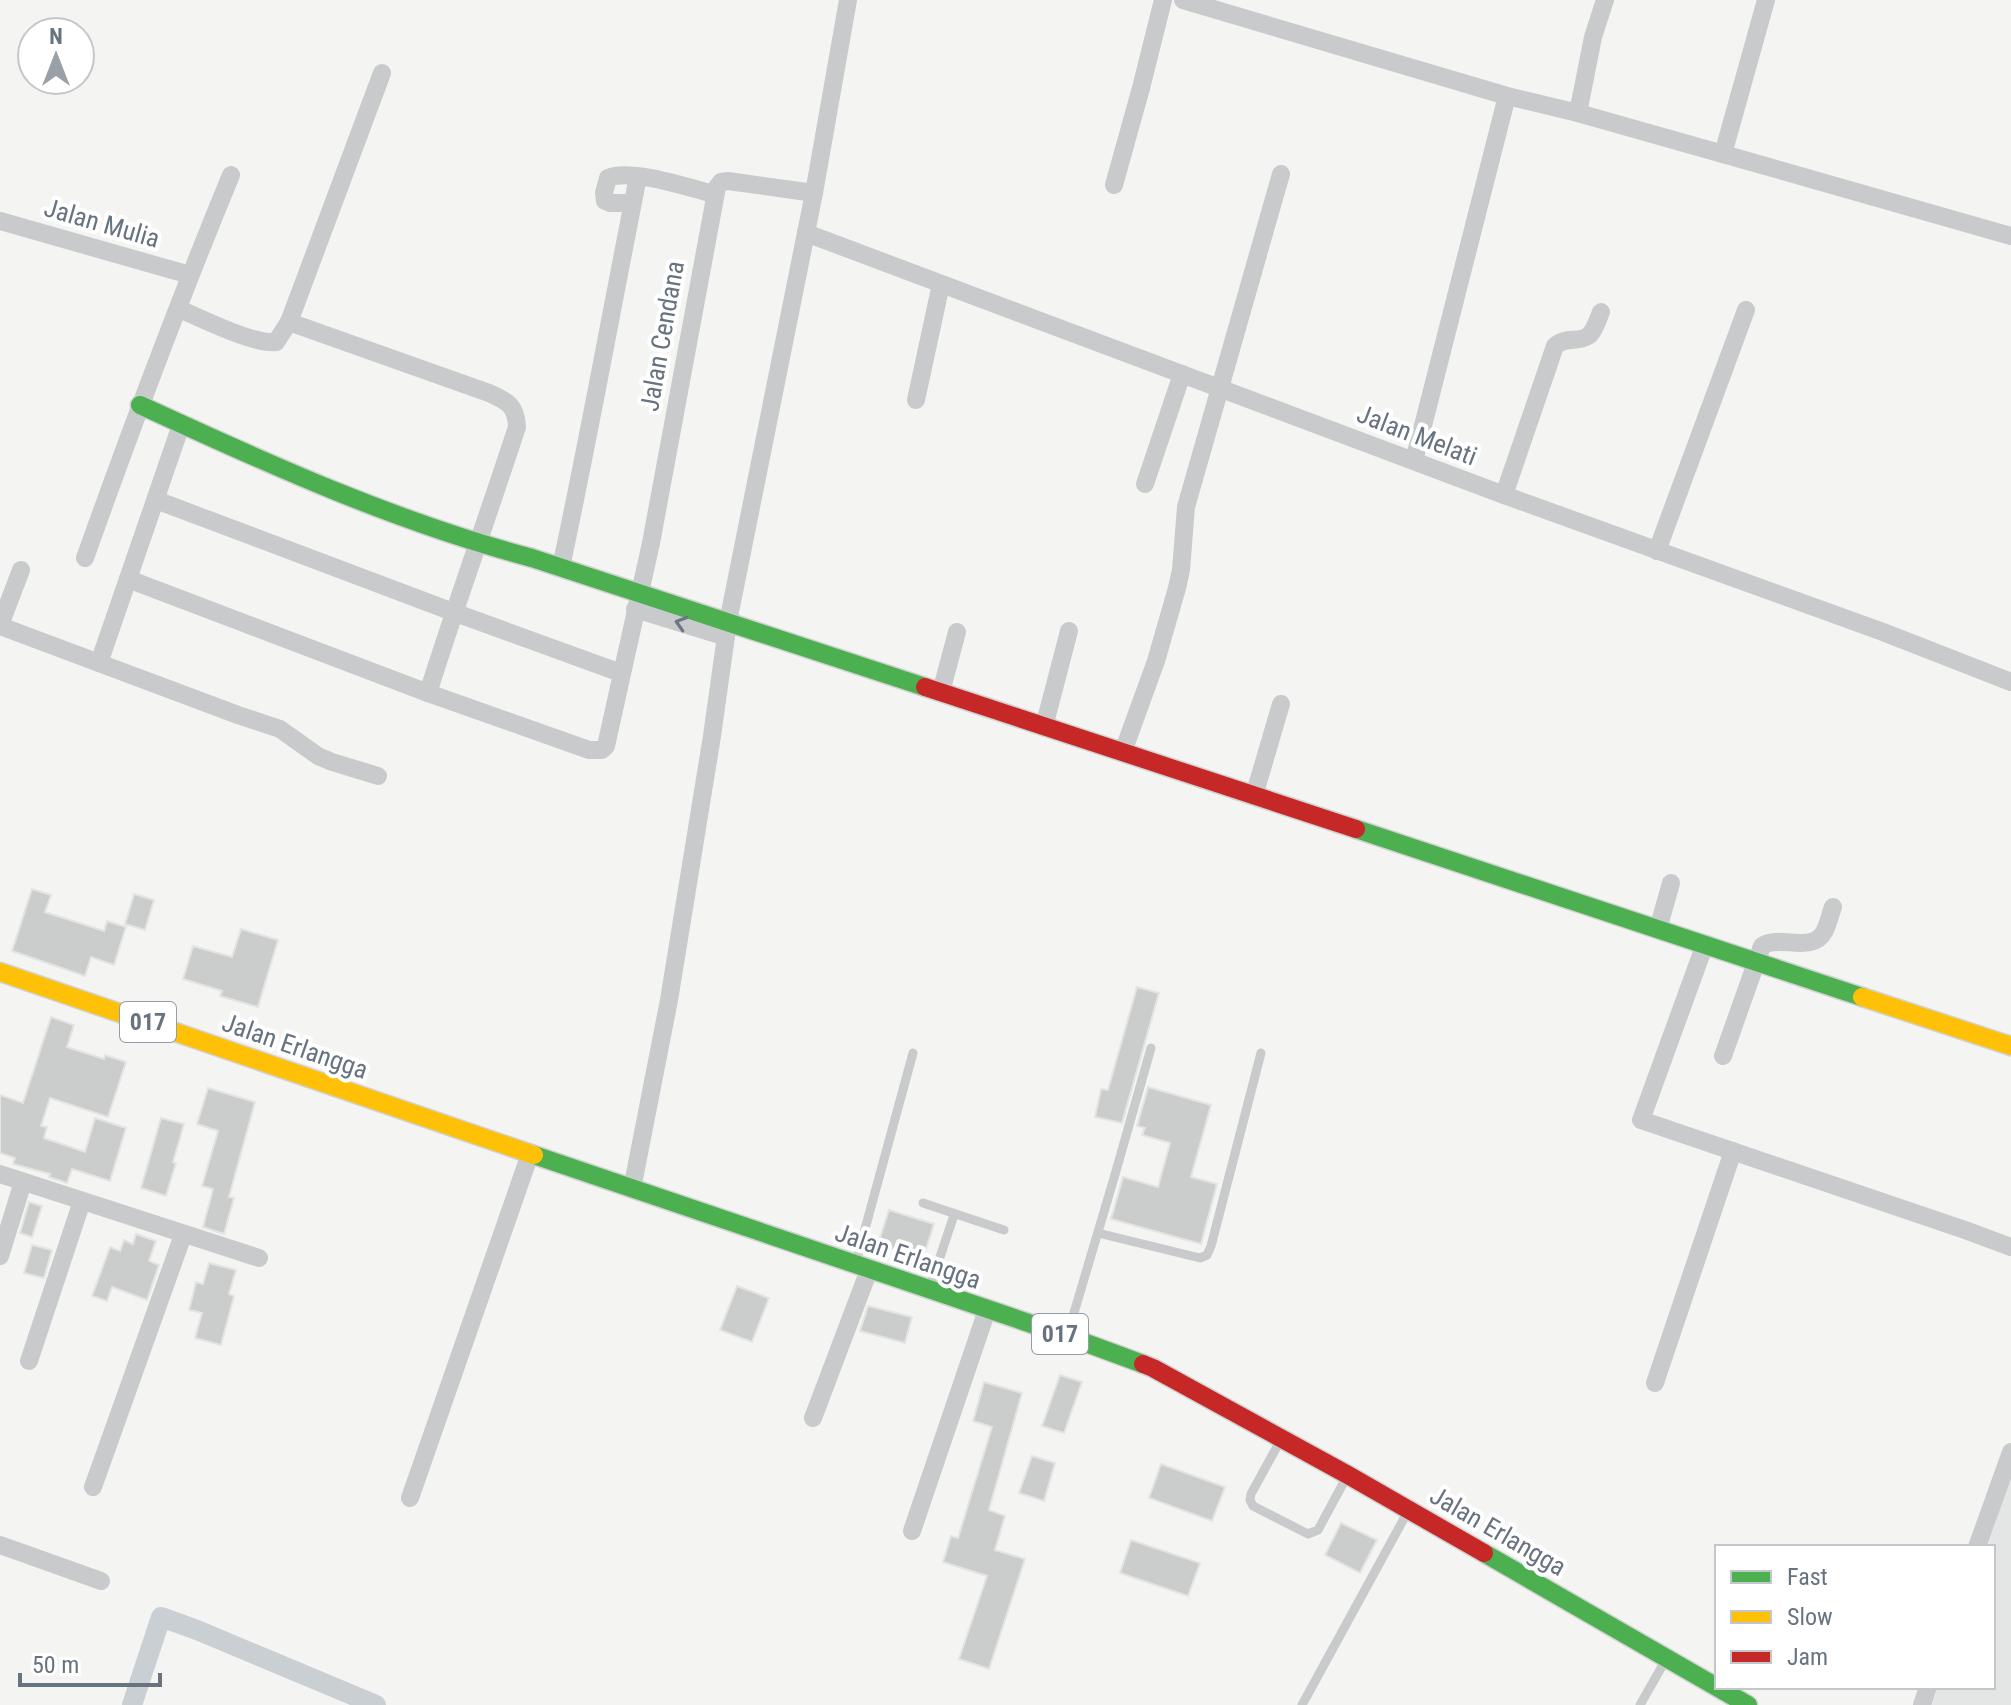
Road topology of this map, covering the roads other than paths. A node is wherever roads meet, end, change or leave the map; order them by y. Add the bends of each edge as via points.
1 (848, 0) edge
2 (1163, 0) edge
3 (1183, 0) edge
4 (1605, 0) edge
5 (1766, 0) edge
6 (382, 73) dead end
7 (1507, 96) junction
8 (1578, 113) junction
9 (1723, 154) junction
10 (1281, 174) dead end
11 (231, 175) dead end
12 (638, 177) junction
13 (1114, 185) dead end
14 (814, 193) junction
15 (714, 194) junction
16 (632, 203) junction
17 (0, 221) edge
18 (806, 233) junction
19 (2011, 236) edge
20 (190, 275) junction
21 (941, 284) junction
22 (179, 309) junction
23 (1746, 310) dead end
24 (1601, 312) dead end
25 (289, 322) junction
26 (1182, 374) junction
27 (1221, 389) junction
28 (916, 400) dead end
29 (140, 405) junction
30 (181, 425) junction
31 (1414, 461) junction
32 (1145, 484) dead end
33 (1504, 495) junction
34 (156, 500) junction
35 (479, 544) junction
36 (1657, 551) junction
37 (85, 558) dead end
38 (561, 567) junction
39 (21, 570) dead end
40 (128, 579) junction
41 (637, 601) junction
42 (453, 612) junction
43 (0, 625) edge
44 (727, 629) junction
45 (1069, 631) dead end
46 (957, 632) dead end
47 (99, 663) junction
48 (621, 673) junction
49 (2011, 682) edge
50 (941, 692) junction
51 (428, 693) junction
52 (1281, 704) dead end
53 (1044, 727) junction
54 (1123, 752) junction
55 (378, 776) dead end
56 (1254, 796) junction
57 (1671, 883) dead end
58 (1833, 907) dead end
59 (1658, 929) junction
60 (1705, 944) junction
61 (1758, 961) junction
62 (0, 972) edge
63 (2011, 1046) edge
64 (1151, 1048) dead end
65 (913, 1053) dead end
66 (1261, 1053) dead end
67 (1723, 1056) dead end
68 (1733, 1151) junction
69 (530, 1154) junction
70 (0, 1174) edge
71 (23, 1182) junction
72 (632, 1189) junction
73 (82, 1201) junction
74 (923, 1203) dead end
75 (954, 1215) junction
76 (1004, 1230) dead end
77 (1098, 1233) junction
78 (183, 1235) junction
79 (2011, 1247) edge
80 (0, 1256) edge
81 (259, 1258) dead end
82 (862, 1267) junction
83 (929, 1290) junction
84 (987, 1310) junction
85 (1067, 1336) junction
86 (29, 1361) dead end
87 (1655, 1383) dead end
88 (813, 1418) dead end
89 (1281, 1438) junction
90 (2011, 1452) edge
91 (1348, 1475) junction
92 (93, 1487) dead end
93 (410, 1498) dead end
94 (1409, 1510) junction
95 (912, 1531) dead end
96 (0, 1545) edge
97 (1978, 1545) edge
98 (101, 1581) dead end
99 (1667, 1658) junction
100 (1715, 1686) edge
101 (1720, 1689) edge
102 (1302, 1705) edge
103 (1640, 1705) edge
104 (1748, 1705) edge

1 - 14 street
2 - 13 street
3 - 7 street
4 - 8 street
5 - 9 street
6 - 25 street
7 - 8 street
7 - 31 street
8 - 9 street
9 - 19 street
10 - 27 street
11 - 20 street
12 - 15 street
12 - 16 street
12 - 16 street via 612,176 604,193 610,203
14 - 15 street via 728,181 721,182
14 - 18 street
15 - 41 street, Jalan Cendana
16 - 38 street
17 - 20 street, Jalan Mulia
18 - 21 street, Jalan Melati
18 - 44 street
20 - 22 street
21 - 26 street, Jalan Melati
21 - 28 street
22 - 25 street via 267,343 276,342
22 - 29 street
23 - 36 street
24 - 33 street via 1589,335 1555,346
25 - 35 street via 508,402 517,427
26 - 27 street, Jalan Melati
26 - 32 street
27 - 31 street, Jalan Melati
27 - 54 street via 1186,507 1177,588
29 - 30 street
29 - 37 street
30 - 34 street
30 - 35 street via 397,516
31 - 33 street, Jalan Melati
33 - 36 street, Jalan Melati
34 - 40 street
34 - 42 street
35 - 38 street
35 - 42 street
36 - 49 street, Jalan Melati
38 - 41 street
39 - 43 street
40 - 47 street
40 - 51 street
41 - 44 street
41 - 48 street, Jalan Cendana
42 - 48 street
42 - 51 street
43 - 47 street
44 - 50 street
44 - 72 street via 669,1000
45 - 53 street
46 - 50 street
47 - 55 street via 280,729 318,756
48 - 51 street, Jalan Cendana via 606,746 596,752
50 - 53 street
52 - 56 street
53 - 54 street
54 - 56 street
56 - 59 street
57 - 59 street
58 - 61 street via 1817,940 1766,943
59 - 60 street
60 - 61 street
60 - 68 street via 1641,1120
61 - 63 street
61 - 67 street
62 - 69 street, Jalan Erlangga / 017
64 - 77 lane
65 - 82 lane
66 - 77 lane via 1207,1255 1200,1258
68 - 79 street
68 - 87 street
69 - 72 street, Jalan Erlangga / 017
69 - 93 street
70 - 71 street
71 - 73 street
71 - 80 street
72 - 82 street, Jalan Erlangga / 017
73 - 78 street
73 - 86 street
74 - 75 lane
75 - 76 lane
75 - 83 lane
77 - 85 lane
78 - 81 street
78 - 92 street
82 - 83 street, Jalan Erlangga / 017
82 - 88 street
83 - 84 street, Jalan Erlangga / 017
84 - 85 street, Jalan Erlangga / 017
84 - 95 street
85 - 89 street, Jalan Erlangga / 017 via 1153,1368
89 - 91 street, Jalan Erlangga / 017
89 - 91 lane via 1251,1494 1253,1506 1313,1533
90 - 97 street
91 - 94 street, Jalan Erlangga / 017
94 - 99 street, Jalan Erlangga / 017
94 - 102 lane
96 - 98 street
99 - 100 street, Jalan Erlangga / 017
99 - 103 lane
101 - 104 street, Jalan Erlangga / 017

